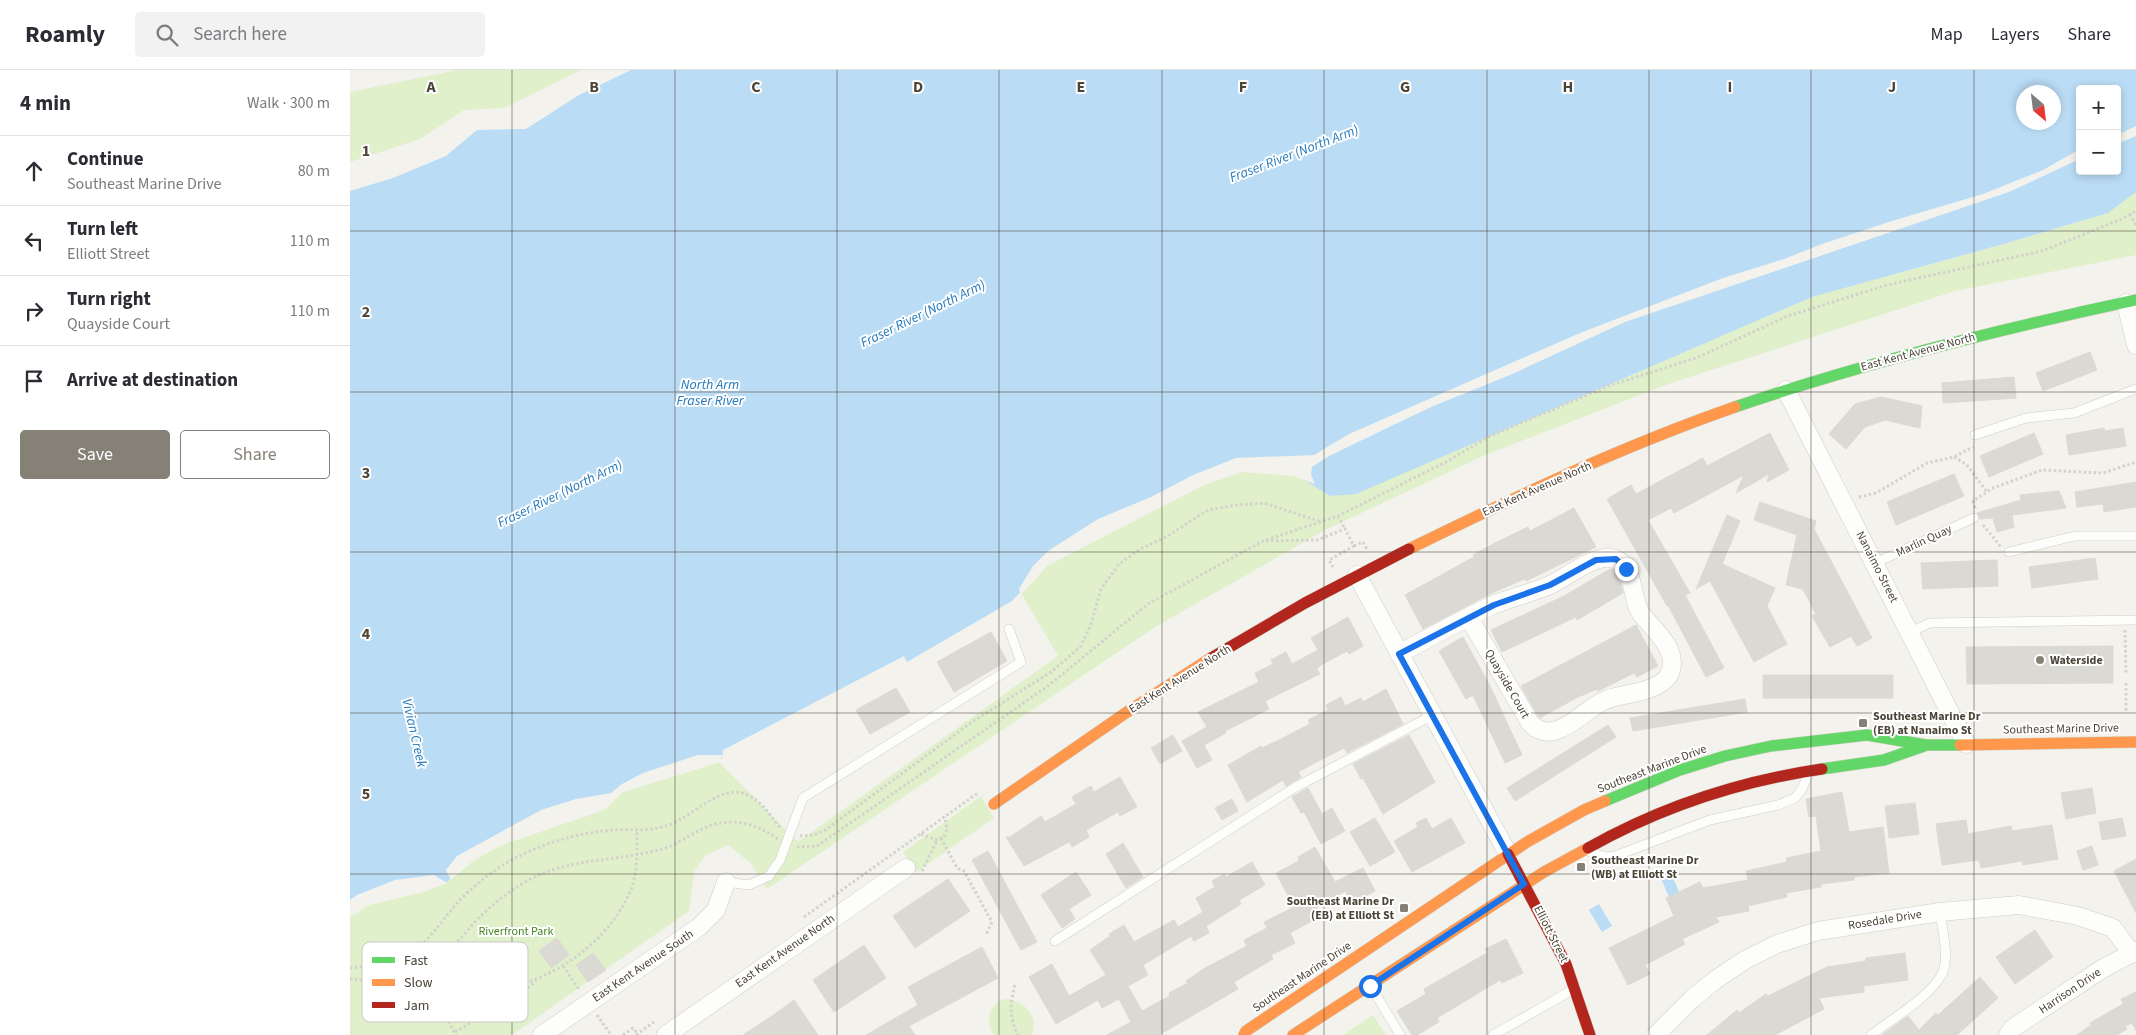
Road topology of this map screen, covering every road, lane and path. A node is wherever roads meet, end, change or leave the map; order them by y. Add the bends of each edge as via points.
1 (2136, 211) edge
2 (2130, 214) junction
3 (2136, 225) edge
4 (2131, 302) edge
5 (2136, 344) edge
6 (2136, 389) edge
7 (1786, 390) junction
8 (1975, 435) joint
9 (1954, 457) junction
10 (2136, 462) edge
11 (1987, 492) junction
12 (1859, 497) dead end
13 (1338, 516) junction
14 (1974, 518) junction
15 (1320, 521) junction
16 (1345, 529) junction
17 (2136, 536) edge
18 (1354, 546) junction
19 (1367, 549) dead end
20 (2009, 552) joint
21 (1875, 564) junction
22 (1333, 567) dead end
23 (1357, 575) junction
24 (1470, 618) junction
25 (2125, 620) junction
26 (2136, 620) edge
27 (1009, 629) dead end
28 (1910, 632) junction
29 (1399, 654) junction
30 (2126, 673) dead end
31 (2126, 683) dead end
32 (2126, 713) dead end
33 (1433, 715) junction
34 (2136, 742) edge
35 (1966, 744) junction
36 (1926, 745) junction
37 (1810, 771) junction
38 (982, 790) dead end
39 (994, 804) dead end
40 (946, 817) junction
41 (637, 831) junction
42 (792, 834) junction
43 (921, 834) junction
44 (942, 838) junction
45 (1580, 850) junction
46 (1508, 854) junction
47 (891, 856) dead end
48 (906, 868) dead end
49 (726, 882) joint
50 (1524, 884) junction
51 (1940, 912) junction
52 (986, 936) dead end
53 (1055, 941) dead end
54 (424, 942) edge
55 (2134, 952) edge
56 (564, 966) junction
57 (537, 980) junction
58 (528, 982) edge
59 (1015, 985) dead end
60 (1370, 986) junction
61 (528, 988) edge
62 (1576, 988) junction
63 (583, 995) dead end
64 (600, 1020) dead end
65 (449, 1022) edge
66 (475, 1022) edge
67 (455, 1034) edge
68 (638, 1034) edge
69 (542, 1035) edge
70 (611, 1035) edge
71 (623, 1035) edge
72 (666, 1035) edge
73 (1018, 1035) edge
74 (1244, 1035) edge
75 (1293, 1035) edge
76 (1400, 1035) edge
77 (1493, 1035) edge
78 (1590, 1035) edge
79 (1656, 1035) edge
80 (1871, 1035) edge
81 (2008, 1035) edge

1 - 2 path
2 - 3 path
2 - 13 path via 2042,251 1887,285 1788,316 1696,358 1611,385 1488,437 1446,462
4 - 5 street
4 - 7 main road, East Kent Avenue North via 1966,338
6 - 8 lane via 2074,413 2026,418
7 - 21 street, Nanaimo Street
7 - 23 main road, East Kent Avenue North via 1655,436 1521,495
8 - 9 path via 1978,444
9 - 11 path via 1967,465
9 - 12 path via 1927,462 1876,493
10 - 11 path via 2103,473 2042,470
11 - 14 path via 1973,501
13 - 15 path
13 - 16 path
14 - 20 path
14 - 21 lane, Marlin Quay
15 - 16 path via 1263,541 1317,540
15 - 42 path via 1264,503 1236,505 1208,510 1166,537 1140,549 1119,564 1101,589 1090,627 1080,647 1050,672 972,722 824,831 813,836
16 - 18 path
17 - 20 lane via 2075,536
18 - 19 path via 1363,542
18 - 22 path via 1329,560
21 - 28 street, Nanaimo Street
23 - 29 street, Elliott Street
23 - 39 main road, East Kent Avenue North via 1182,676
24 - 24 street, Quayside Court via 1494,605 1550,585 1596,560 1616,559 1629,575 1638,608 1669,650 1671,670 1654,687 1608,699 1557,730 1540,731 1530,723
24 - 29 street, Quayside Court
25 - 26 lane
25 - 28 lane via 1930,623
25 - 30 path
27 - 42 lane via 1021,662 803,798
28 - 35 street, Nanaimo Street
29 - 33 street, Elliott Street
31 - 32 path
33 - 46 street, Elliott Street
33 - 53 lane via 1294,788
34 - 35 main road, Southeast Marine Drive
35 - 36 main road, Southeast Marine Drive
36 - 37 main road, Southeast Marine Drive via 1884,760
36 - 46 main road, Southeast Marine Drive via 1867,735 1771,746 1725,756 1630,789 1584,810
37 - 45 main road, Southeast Marine Drive via 1780,775 1692,800
37 - 45 lane via 1795,798 1778,805 1710,820 1615,856 1606,857
38 - 40 path
40 - 43 path
40 - 44 path via 947,829
41 - 42 path via 668,826 716,797 733,791 753,797 781,830
41 - 54 path via 613,830 561,838 527,852 474,886
41 - 56 path via 637,854 628,895 614,920
42 - 49 lane via 769,876 749,884
43 - 44 path via 937,840
43 - 47 path
44 - 52 path via 992,922
45 - 50 main road, Southeast Marine Drive
46 - 50 main road, Elliott Street
46 - 74 main road, Southeast Marine Drive
48 - 72 street, East Kent Avenue North
49 - 69 street, East Kent Avenue South via 716,910 700,927
50 - 60 main road, Southeast Marine Drive
50 - 62 main road, Elliott Street via 1552,934
51 - 55 street, Rosedale Drive via 2019,905 2078,916 2113,928
51 - 79 street, Rosedale Drive via 1818,931 1777,944 1715,980
51 - 80 lane via 1944,957 1942,974 1924,995
55 - 81 street, Harrison Drive via 2102,969 2013,1028
56 - 57 path
56 - 63 path
57 - 58 path
57 - 61 path
59 - 73 path via 1010,1010
60 - 75 main road, Southeast Marine Drive
60 - 76 lane
62 - 77 lane
62 - 78 main road, Elliott Street
64 - 70 path
65 - 67 path
66 - 67 path
68 - 71 path via 633,1028

